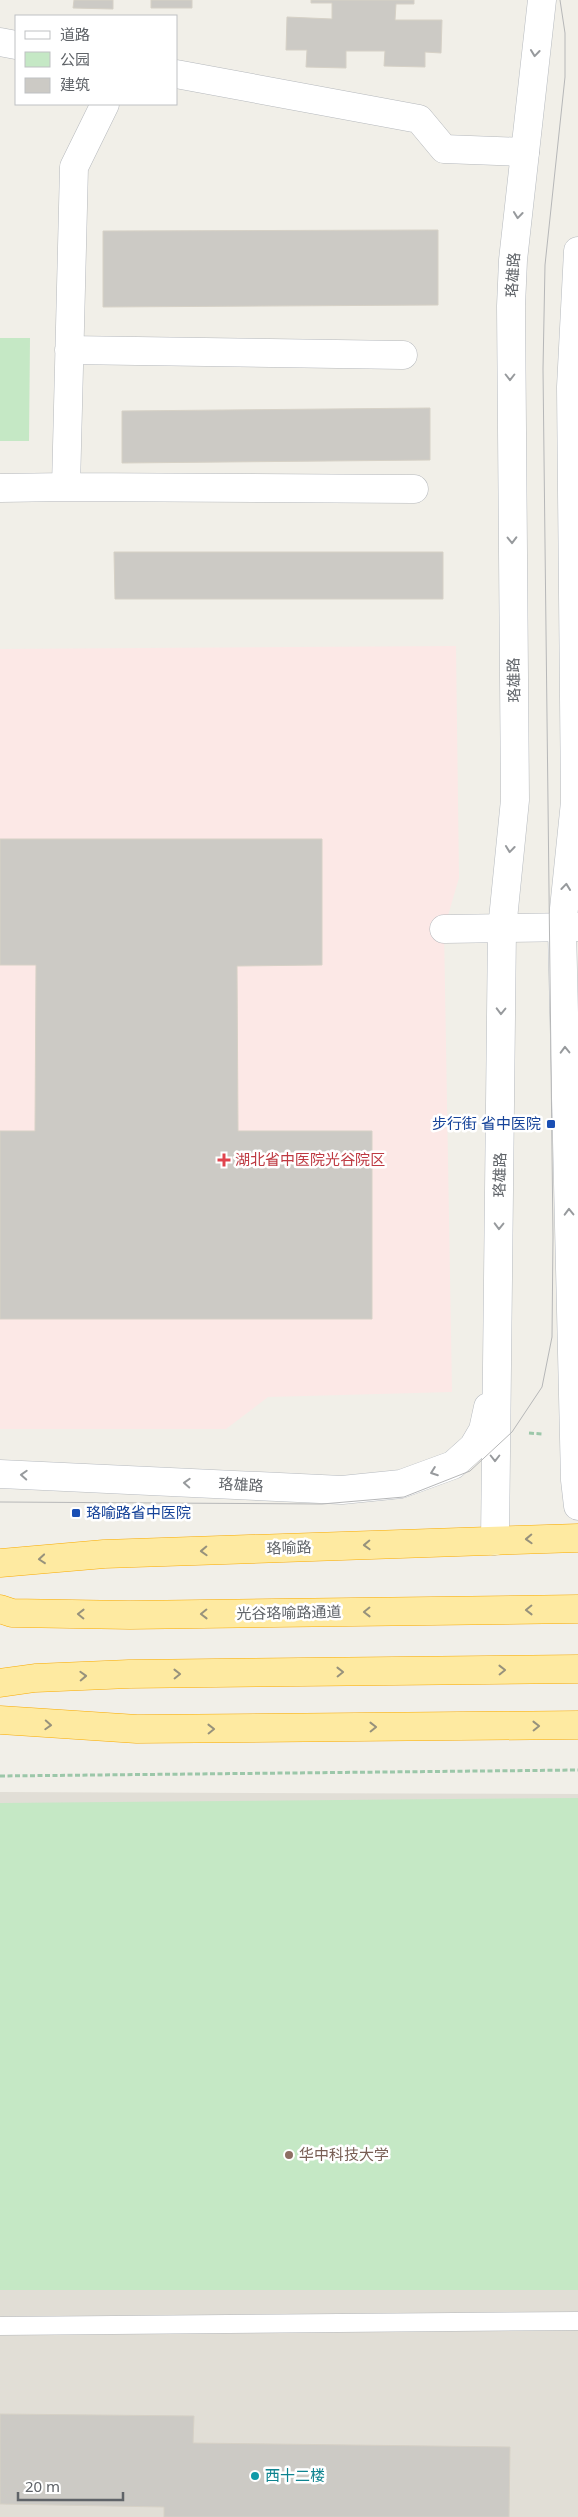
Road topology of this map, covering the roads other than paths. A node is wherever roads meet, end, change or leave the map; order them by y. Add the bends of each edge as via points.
1 (542, 0) edge
2 (0, 42) edge
3 (15, 45) edge
4 (178, 74) edge
5 (104, 105) edge
6 (525, 152) junction
7 (578, 250) edge
8 (70, 350) junction
9 (403, 355) dead end
10 (66, 487) junction
11 (0, 488) edge
12 (414, 489) dead end
13 (444, 928) dead end
14 (570, 928) edge
15 (502, 929) junction
16 (498, 1362) junction
17 (0, 1474) edge
18 (578, 1506) edge
19 (578, 1538) edge
20 (496, 1541) junction
21 (0, 1562) edge
22 (0, 1609) edge
23 (578, 1609) edge
24 (578, 1669) edge
25 (0, 1683) edge
26 (0, 1720) edge
27 (578, 1725) edge
28 (578, 2321) edge
29 (0, 2326) edge

1 -> 6 main road, 珞雄路
2 - 3 main road
4 - 6 main road via 419,119 444,149
5 - 8 main road via 74,167
6 -> 15 main road, 珞雄路 via 511,306 516,800
14 -> 7 main road via 575,802 571,387
8 - 9 main road
8 - 10 main road
10 - 11 main road
10 - 12 main road
13 - 15 main road
14 - 15 main road
18 -> 14 main road via 575,1480
15 -> 16 main road, 珞雄路
16 -> 17 main road, 珞雄路 via 483,1430 473,1447 453,1465 400,1484 342,1490
16 -> 20 main road, 珞雄路
19 -> 20 highway, 珞喻路
20 -> 21 highway, 珞喻路 via 104,1554
23 -> 22 highway, 光谷珞喻路通道 via 130,1615 12,1613
25 -> 24 highway via 35,1678 129,1674
26 -> 27 highway via 137,1730
28 - 29 lane

